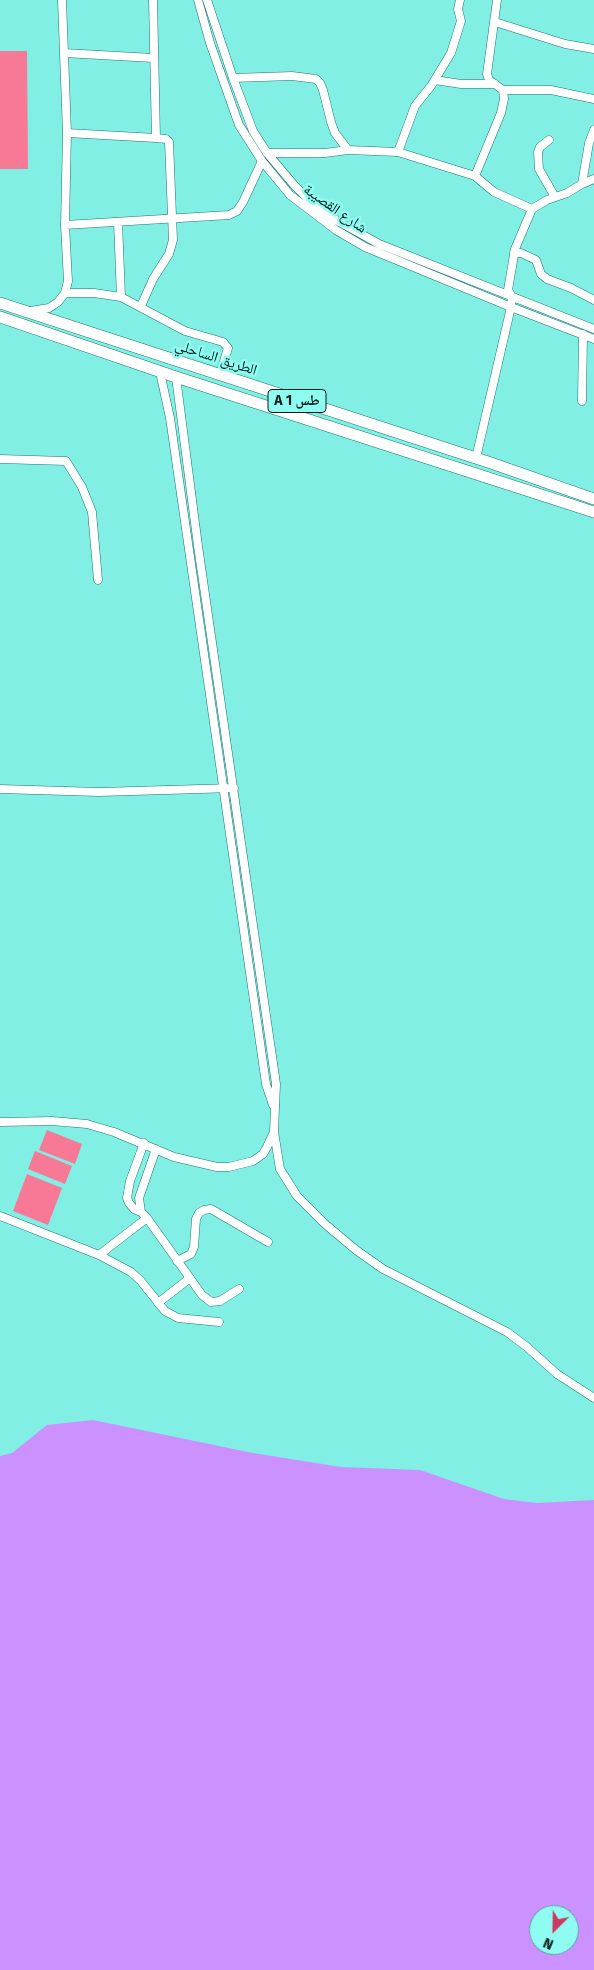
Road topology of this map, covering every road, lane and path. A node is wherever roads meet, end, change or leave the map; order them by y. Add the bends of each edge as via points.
1 (62, 0) edge
2 (152, 0) edge
3 (198, 0) edge
4 (207, 0) edge
5 (460, 0) edge
6 (497, 0) edge
7 (495, 22) junction
8 (594, 49) edge
9 (64, 53) junction
10 (153, 58) junction
11 (233, 78) junction
12 (435, 80) junction
13 (495, 84) junction
14 (503, 90) junction
15 (594, 99) edge
16 (594, 130) edge
17 (67, 133) junction
18 (156, 138) junction
19 (548, 140) dead end
20 (348, 150) junction
21 (398, 152) junction
22 (267, 154) junction
23 (262, 162) junction
24 (475, 176) junction
25 (594, 180) edge
26 (582, 184) junction
27 (555, 197) junction
28 (532, 209) junction
29 (171, 218) junction
30 (118, 222) junction
31 (65, 224) junction
32 (514, 253) junction
33 (65, 293) junction
34 (593, 296) edge
35 (121, 297) junction
36 (512, 297) junction
37 (0, 303) edge
38 (141, 306) junction
39 (510, 306) junction
40 (26, 312) junction
41 (0, 318) edge
42 (594, 329) edge
43 (583, 334) junction
44 (594, 338) edge
45 (160, 372) junction
46 (220, 375) junction
47 (176, 378) junction
48 (582, 401) dead end
49 (476, 458) junction
50 (0, 459) edge
51 (594, 499) edge
52 (594, 512) edge
53 (98, 580) dead end
54 (234, 788) junction
55 (0, 789) edge
56 (222, 789) junction
57 (245, 862) junction
58 (234, 864) junction
59 (269, 1035) junction
60 (259, 1038) junction
61 (274, 1109) junction
62 (0, 1122) edge
63 (274, 1132) junction
64 (144, 1143) junction
65 (156, 1149) junction
66 (141, 1212) junction
67 (0, 1216) edge
68 (147, 1218) junction
69 (268, 1242) dead end
70 (99, 1255) junction
71 (177, 1261) junction
72 (190, 1278) junction
73 (239, 1289) dead end
74 (158, 1304) junction
75 (219, 1322) dead end
76 (594, 1398) edge

1 - 9 street
2 - 10 street
3 - 23 street, شارع القصيبة via 239,124
4 - 11 street
5 - 12 street via 458,33
6 - 7 street
7 - 8 street via 565,44
7 - 13 street via 487,74
9 - 10 street
9 - 17 street
10 - 18 street
11 - 20 street via 292,76 316,79 323,90 331,122
11 - 22 street
12 - 13 street
12 - 21 street via 415,106
13 - 14 street
14 - 15 street via 551,90
14 - 24 street via 501,113
16 - 26 street
17 - 18 street
17 - 31 street
18 - 29 street via 166,139 170,144
19 - 27 street via 538,152 539,168
20 - 21 street
20 - 22 street
21 - 24 street
22 - 36 street via 308,199 363,236
23 - 29 street via 237,211 223,217
23 - 39 street, شارع القصيبة via 290,195 365,247
24 - 28 street via 494,192
25 - 26 street
26 - 27 street
27 - 28 street
28 - 32 street
29 - 30 street
29 - 38 street via 172,247
30 - 31 street
30 - 35 street
31 - 33 street via 68,281
32 - 34 street via 532,258 547,279
32 - 36 street via 508,290
33 - 35 street
33 - 40 street via 49,308
35 - 38 street
36 - 39 street
36 - 42 street
37 - 40 highway, الطريق الساحلي / A 1 طس
38 - 46 street via 185,331 226,344 227,354
39 - 43 street, شارع القصيبة
39 - 49 street
40 - 46 highway, الطريق الساحلي / A 1 طس
41 - 45 highway, الطريق الساحلي / A 1 طس
43 - 44 street, شارع القصيبة
43 - 48 street
45 - 47 highway, الطريق الساحلي / A 1 طس
45 - 56 street via 170,418
46 - 49 highway, الطريق الساحلي / A 1 طس
47 - 52 highway, الطريق الساحلي / A 1 طس
47 - 54 street
49 - 51 highway, الطريق الساحلي / A 1 طس
50 - 53 street via 66,461 92,512
54 - 56 street
54 - 57 street
55 - 56 street via 99,792
56 - 58 street
57 - 58 street
57 - 59 street
58 - 60 street
59 - 60 street
59 - 61 street via 276,1084
60 - 61 street via 266,1084
61 - 63 street
62 - 64 street via 44,1120 87,1124
63 - 65 street via 262,1154 253,1161 229,1167 193,1162
63 - 76 street via 280,1169 297,1196 356,1250 390,1272 506,1332 557,1374
64 - 65 street
64 - 66 street via 127,1198 134,1209
65 - 66 street via 139,1198
66 - 68 street
67 - 70 street
68 - 70 street
68 - 71 street
69 - 71 street via 211,1210 204,1210 199,1213 194,1226 194,1247 190,1254
70 - 74 street via 131,1272
71 - 72 street
72 - 73 street via 202,1295 212,1302 220,1301
72 - 74 street
74 - 75 street via 178,1318

